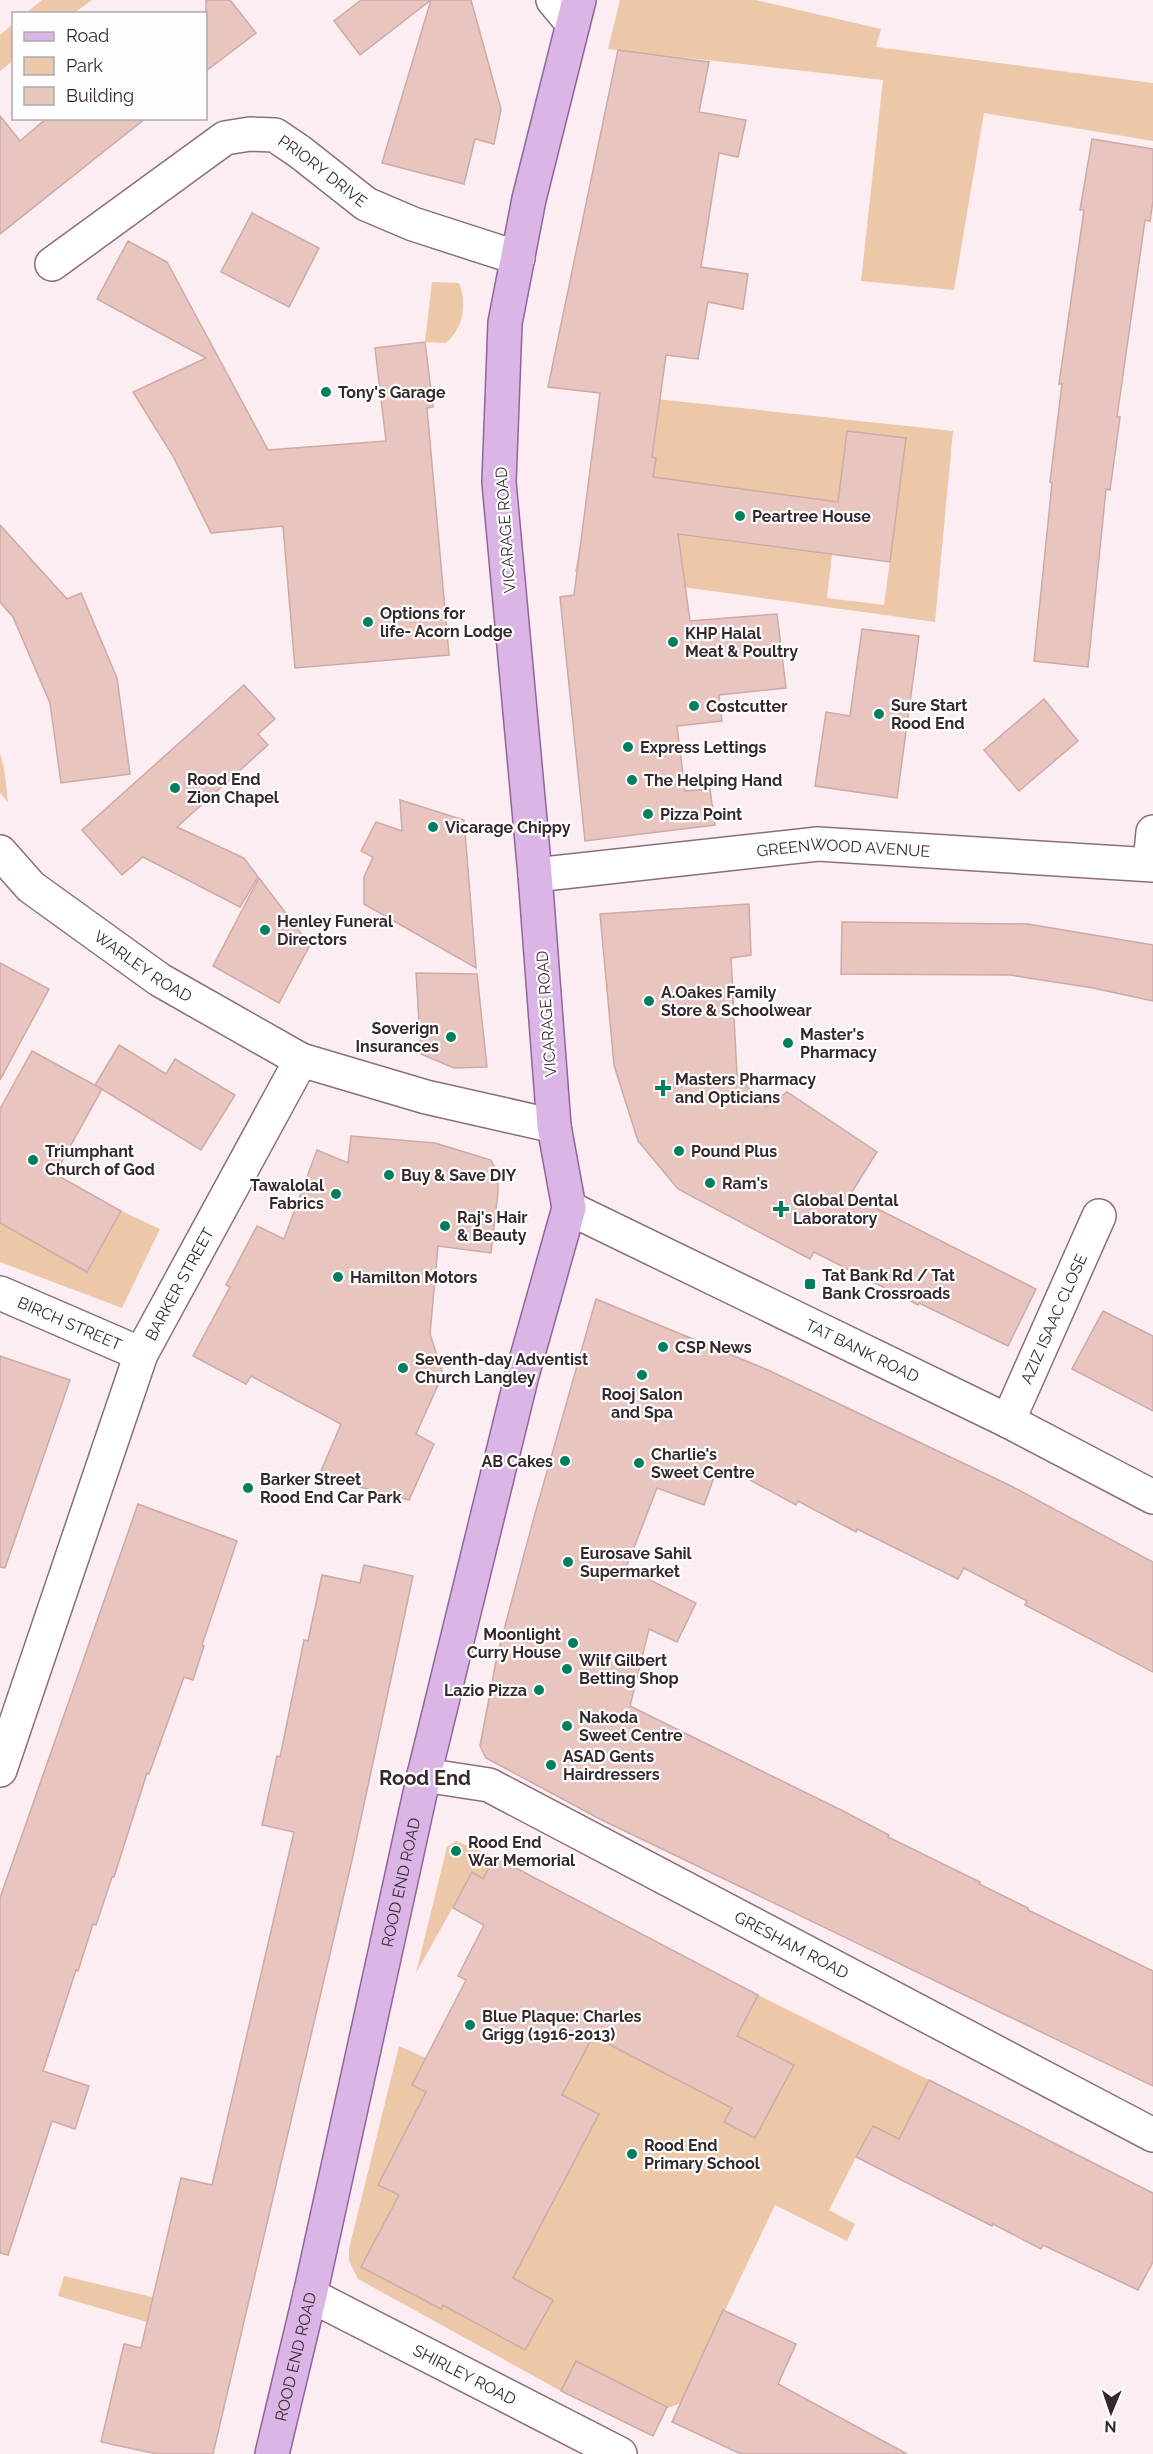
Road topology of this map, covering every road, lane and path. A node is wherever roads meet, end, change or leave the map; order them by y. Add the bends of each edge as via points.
1 (568, 8) edge
2 (518, 258) junction
3 (52, 264) dead end
4 (1153, 832) edge
5 (0, 852) edge
6 (1151, 864) edge
7 (535, 876) junction
8 (301, 1060) junction
9 (554, 1126) junction
10 (569, 1208) junction
11 (1099, 1216) dead end
12 (0, 1293) edge
13 (141, 1354) junction
14 (1008, 1421) junction
15 (1153, 1497) edge
16 (0, 1770) edge
17 (424, 1775) junction
18 (1153, 2135) edge
19 (310, 2295) junction
20 (272, 2454) edge
21 (620, 2454) edge

1 - 2 main road, VICARAGE ROAD
2 - 3 street, PRIORY DRIVE via 413,224 366,204 275,135 250,134 225,138
2 - 7 main road, VICARAGE ROAD via 506,323 499,482
4 - 6 street
5 - 8 street, WARLEY ROAD via 32,886 160,980
6 - 7 street, GREENWOOD AVENUE via 818,844
7 - 9 main road, VICARAGE ROAD
8 - 9 street via 426,1097
8 - 13 street, BARKER STREET
9 - 10 main road, VICARAGE ROAD
10 - 14 street, TAT BANK ROAD
10 - 17 main road, ROOD END ROAD via 522,1375
11 - 14 street, AZIZ ISAAC CLOSE
12 - 13 street, BIRCH STREET
13 - 16 street, BARKER STREET
14 - 15 street, TAT BANK ROAD
17 - 18 street, GRESHAM ROAD via 489,1785
17 - 19 main road, ROOD END ROAD
19 - 20 main road, ROOD END ROAD
19 - 21 street, SHIRLEY ROAD

